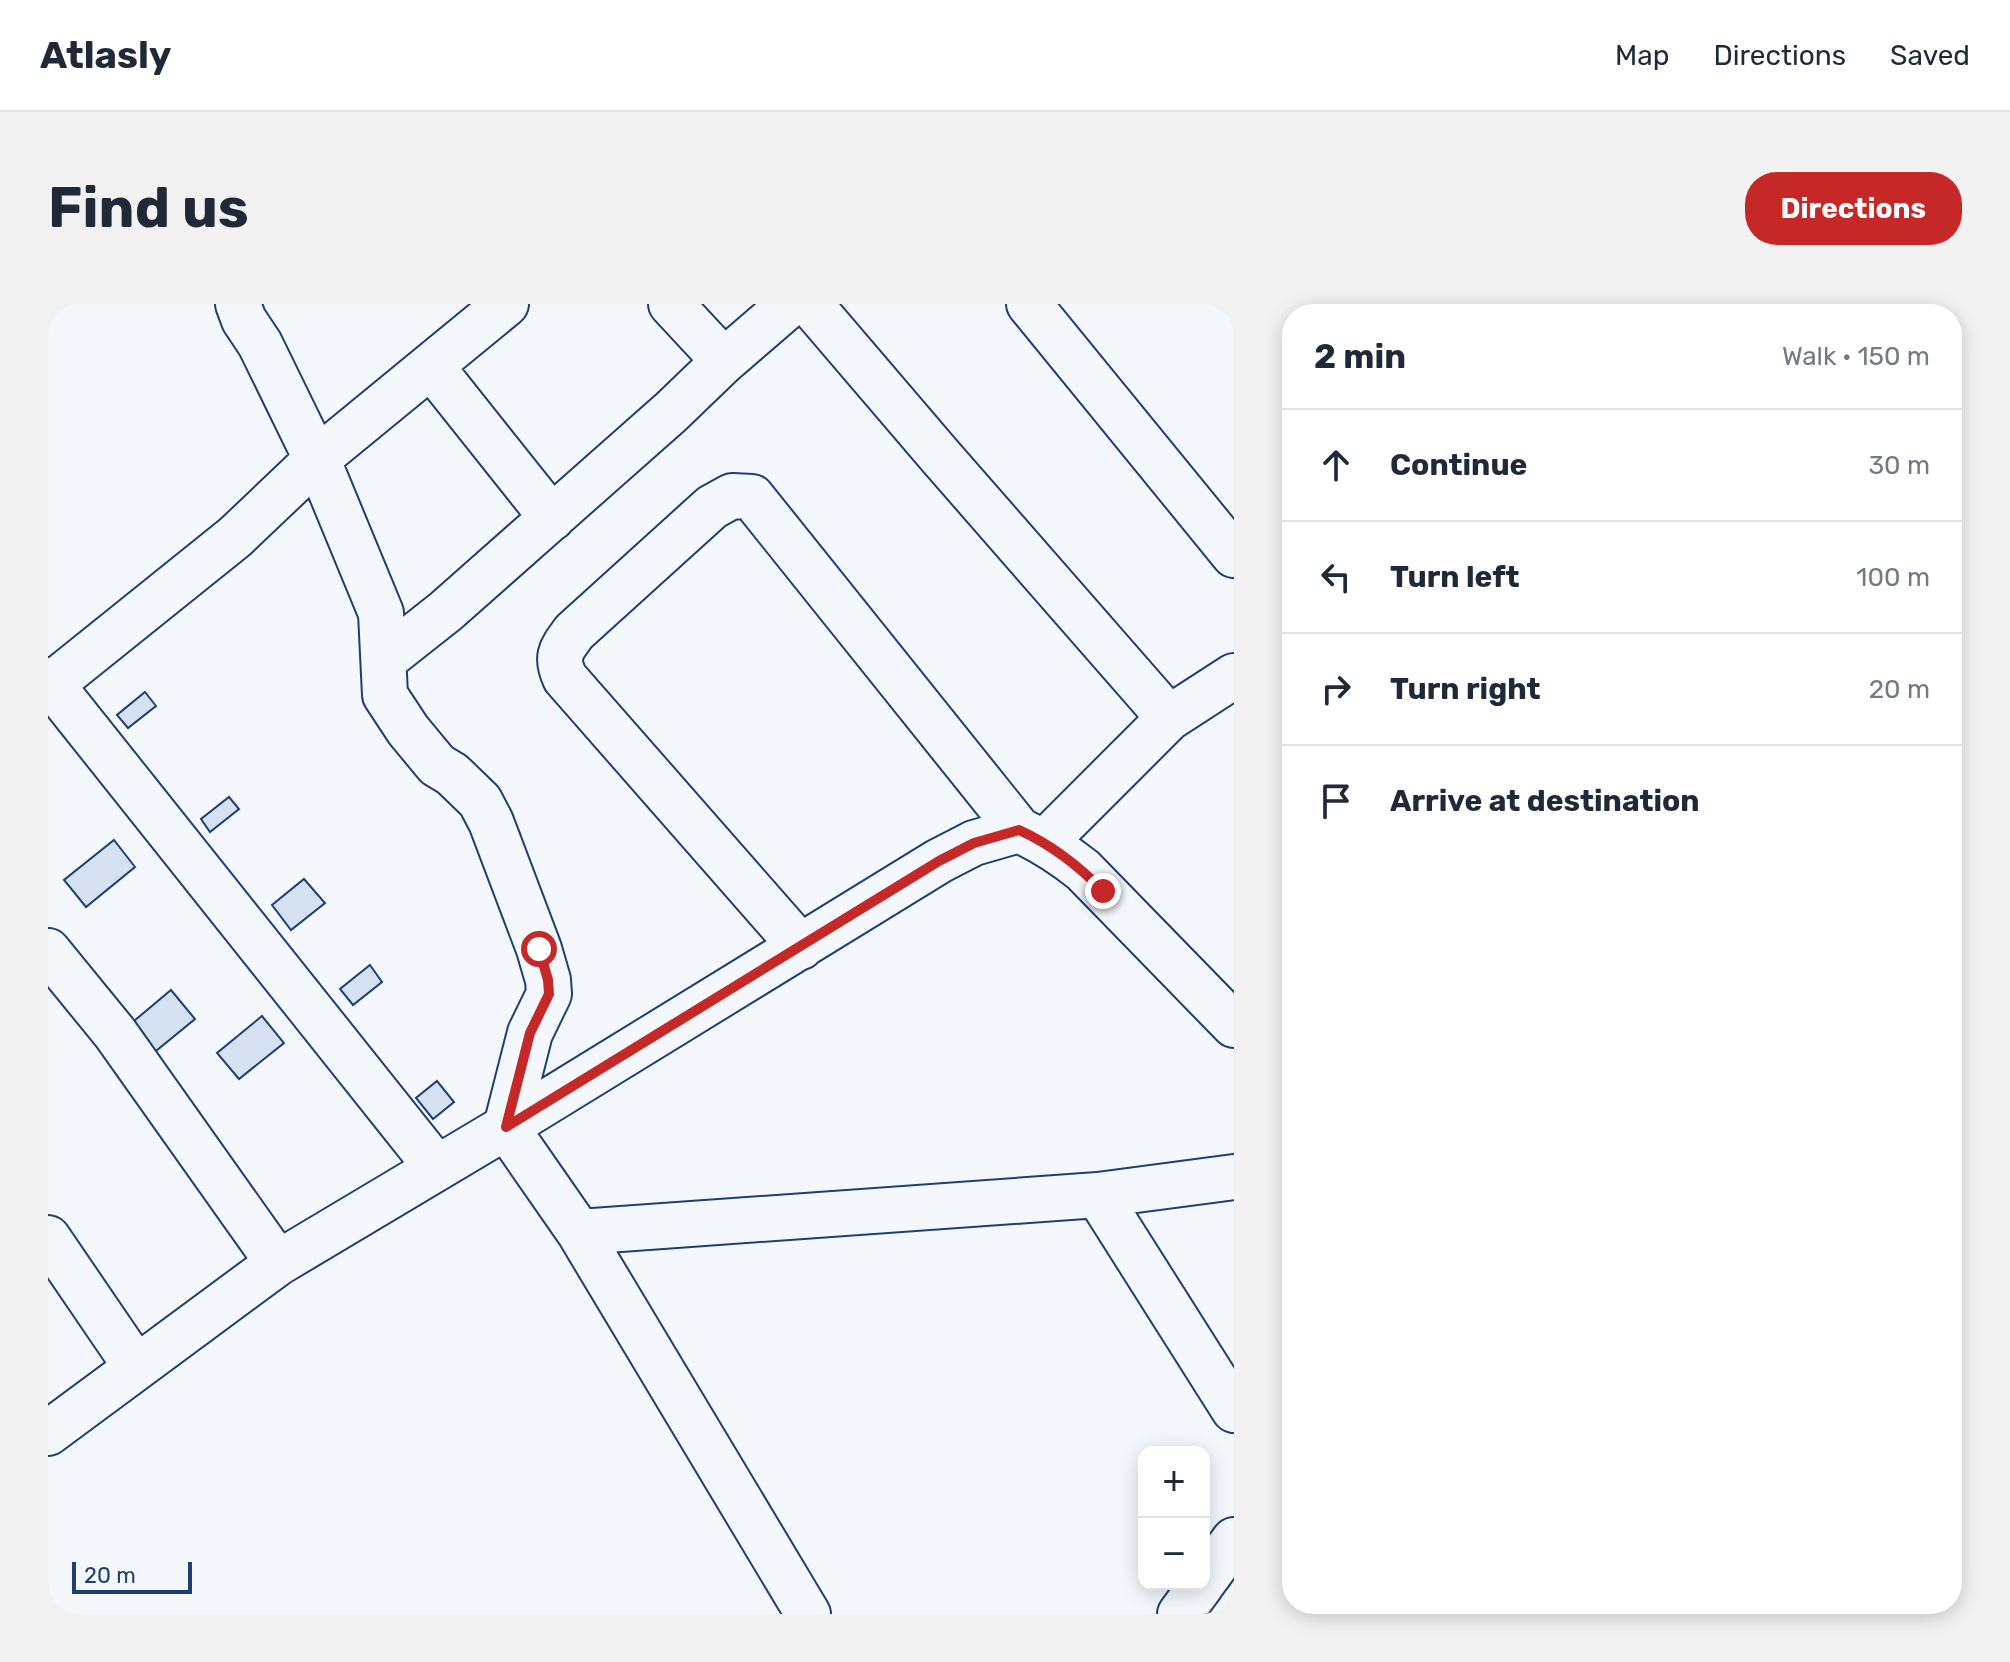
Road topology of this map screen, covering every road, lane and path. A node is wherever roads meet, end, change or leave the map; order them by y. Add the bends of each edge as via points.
1 (238, 304) edge
2 (506, 304) edge
3 (671, 304) edge
4 (790, 304) edge
5 (810, 304) edge
6 (1029, 304) edge
7 (724, 361) junction
8 (431, 366) junction
9 (316, 460) junction
10 (552, 518) junction
11 (1234, 555) edge
12 (384, 660) junction
13 (1234, 676) edge
14 (50, 682) edge
15 (1169, 718) junction
16 (1032, 836) junction
17 (801, 947) junction
18 (48, 951) edge
19 (1234, 1025) edge
20 (506, 1127) junction
21 (437, 1168) junction
22 (1234, 1177) edge
23 (1098, 1195) junction
24 (579, 1232) junction
25 (48, 1238) edge
26 (278, 1263) junction
27 (136, 1367) junction
28 (1234, 1410) edge
29 (48, 1433) edge
30 (1234, 1540) edge
31 (1210, 1573) edge
32 (1198, 1590) edge
33 (808, 1614) edge
34 (1180, 1614) edge

1 - 9 street
2 - 8 street
3 - 7 street
4 - 7 street
5 - 15 street
6 - 11 street
7 - 10 street
8 - 9 street
8 - 10 street
9 - 12 street via 381,613
9 - 14 street via 235,537
10 - 12 street
12 - 20 street via 385,695 408,730 437,765 480,801 491,822 548,980 549,994 530,1033
13 - 15 street
14 - 21 street
15 - 16 street
16 - 17 street via 974,843
16 - 17 street via 752,497 732,496 712,507 574,632 560,652 559,667
16 - 19 street via 1083,870
17 - 20 street
18 - 26 street via 115,1033
20 - 21 street
20 - 24 street
21 - 26 street
22 - 23 street
23 - 24 street
23 - 28 street
24 - 33 street
25 - 27 street
26 - 27 street
27 - 29 street
30 - 31 street
32 - 34 street

